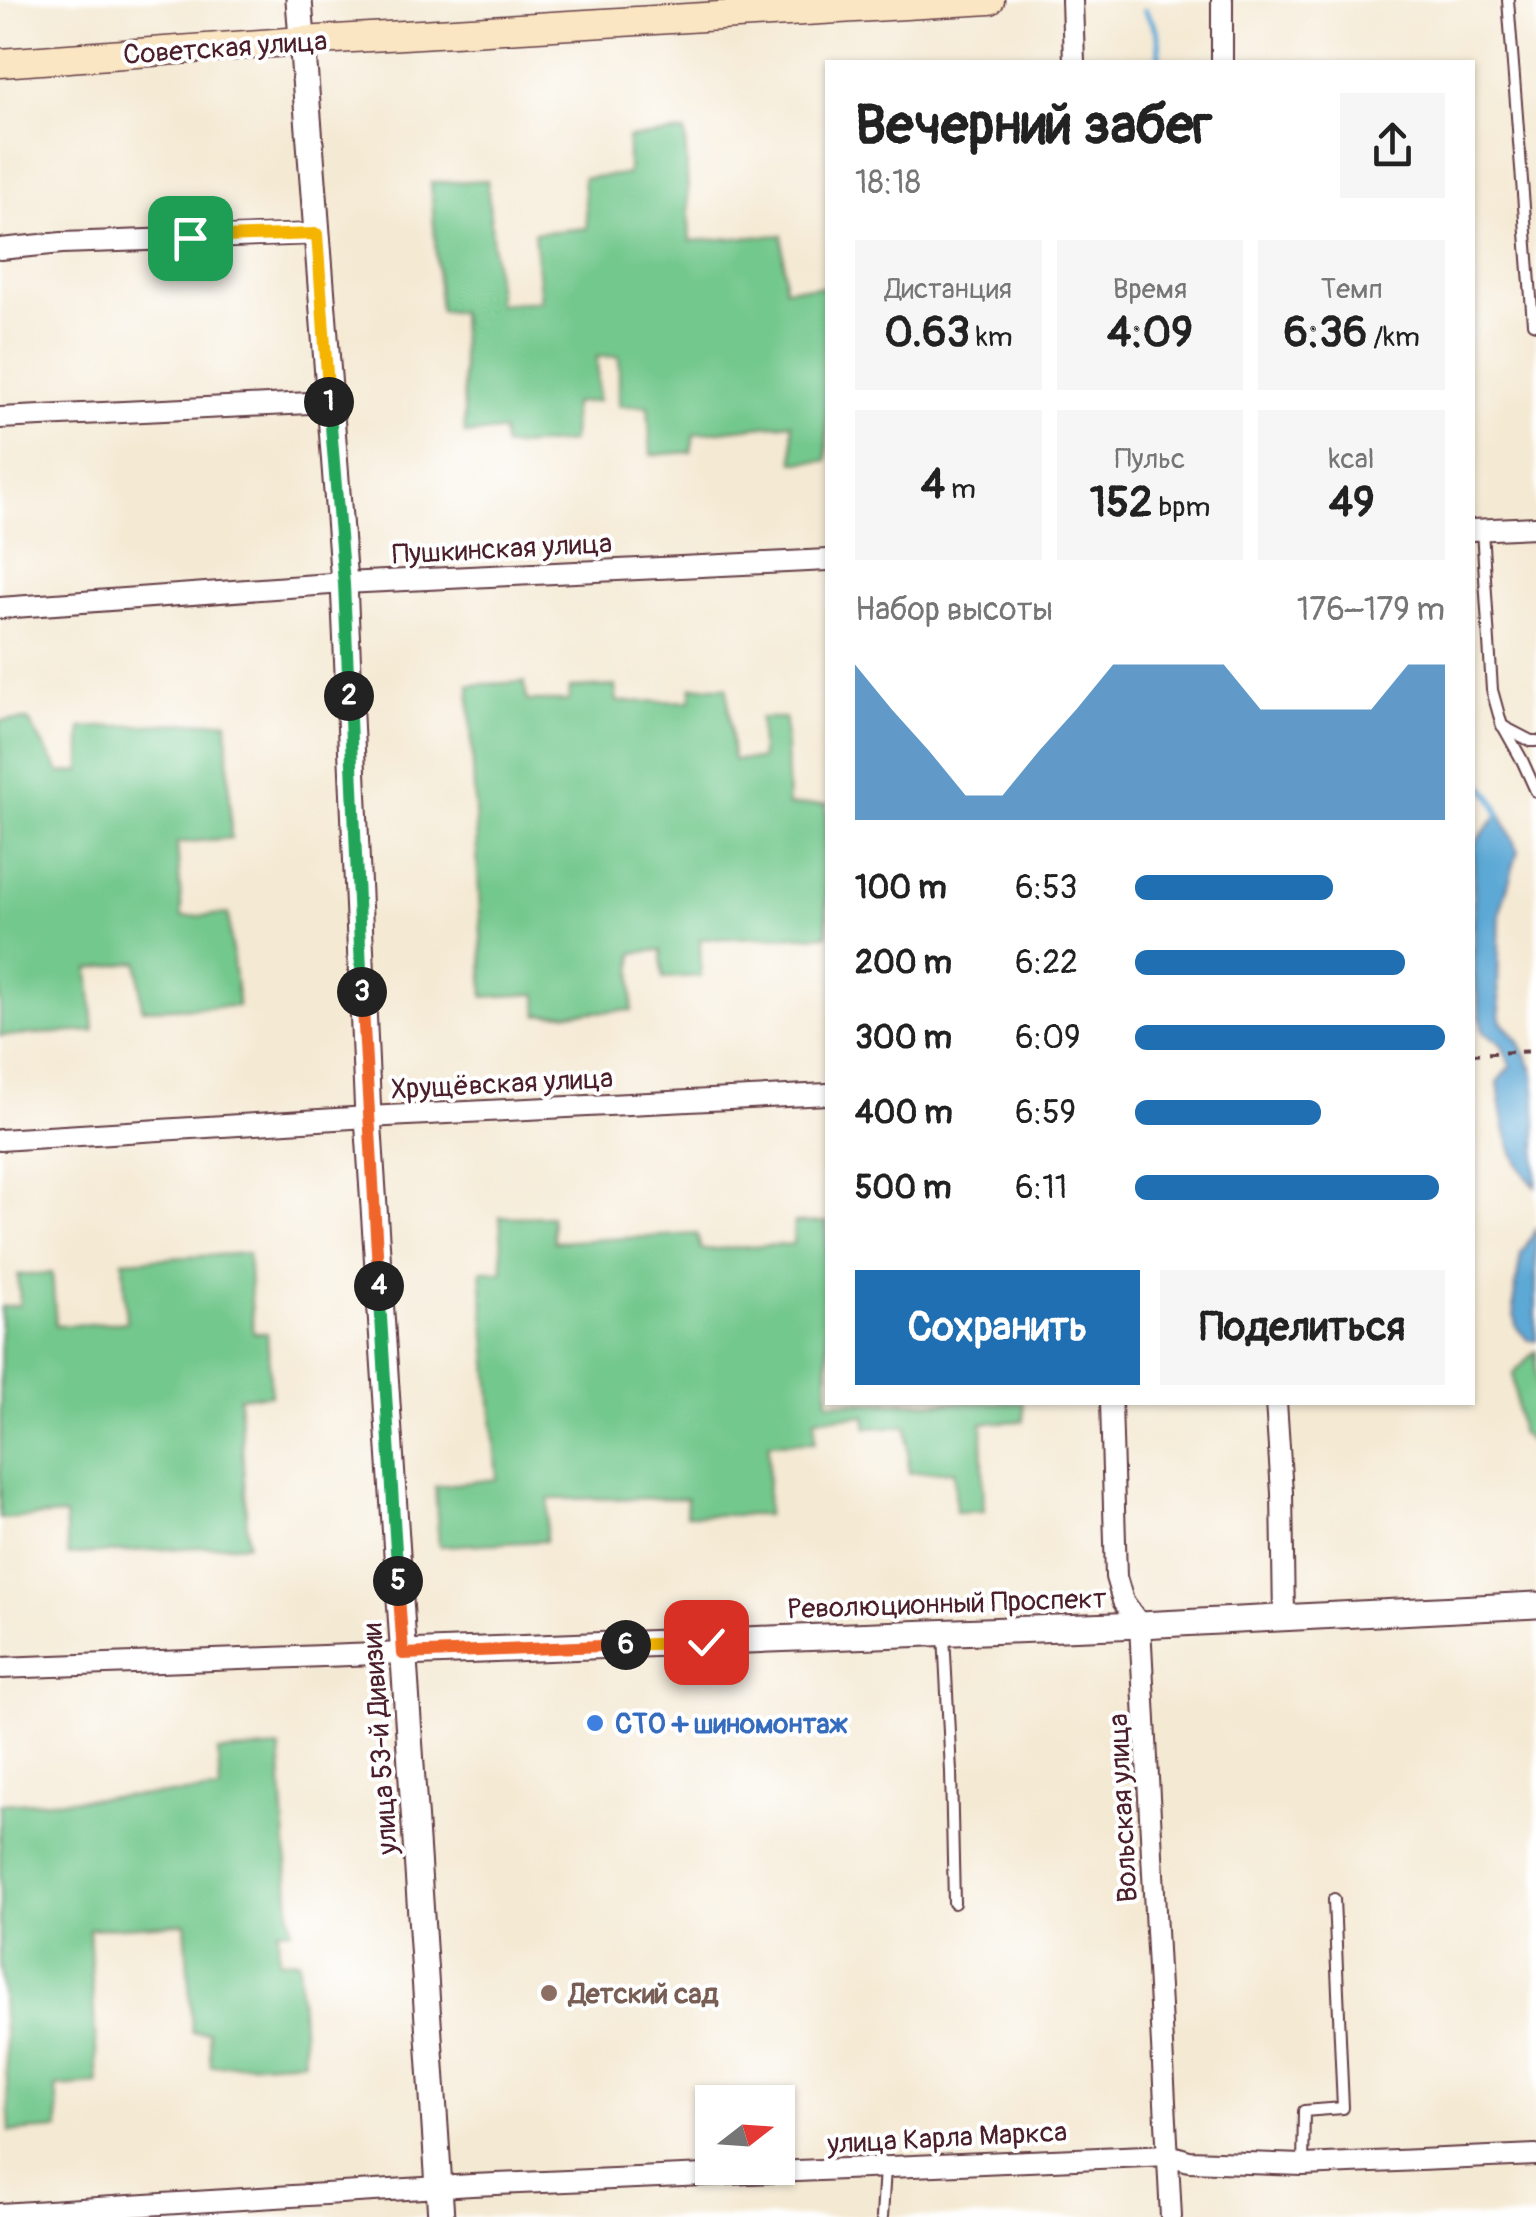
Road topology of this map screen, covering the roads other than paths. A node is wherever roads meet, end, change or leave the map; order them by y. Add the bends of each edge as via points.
1 (299, 0) edge
2 (990, 0) edge
3 (1072, 0) edge
4 (1222, 0) edge
5 (1508, 0) edge
6 (302, 41) junction
7 (1074, 60) edge
8 (1222, 60) edge
9 (0, 62) edge
10 (317, 234) junction
11 (0, 249) edge
12 (1536, 324) edge
13 (330, 402) junction
14 (0, 418) edge
15 (1536, 527) edge
16 (1477, 529) edge
17 (825, 560) edge
18 (344, 584) junction
19 (0, 608) edge
20 (1502, 726) junction
21 (1536, 741) edge
22 (1536, 791) edge
23 (825, 1094) edge
24 (368, 1118) junction
25 (0, 1140) edge
26 (1112, 1405) edge
27 (1276, 1405) edge
28 (1536, 1605) edge
29 (1284, 1617) junction
30 (1140, 1625) junction
31 (944, 1633) junction
32 (403, 1654) junction
33 (0, 1668) edge
34 (1334, 1899) dead end
35 (954, 1903) dead end
36 (1169, 2155) junction
37 (1536, 2155) edge
38 (1303, 2165) junction
39 (885, 2168) junction
40 (439, 2188) junction
41 (0, 2214) edge
42 (440, 2217) edge
43 (882, 2217) edge
44 (1172, 2217) edge

1 - 6 street, улица 53-й Дивизии
2 - 6 main road, Советская улица
3 - 7 street
4 - 8 street
5 - 12 lane
6 - 9 main road, Советская улица
6 - 10 street, улица 53-й Дивизии
10 - 11 street
10 - 13 street, улица 53-й Дивизии
13 - 14 street
13 - 18 street, улица 53-й Дивизии
15 - 16 street
16 - 20 lane via 1492,690
17 - 18 street, Пушкинская улица
18 - 19 street, Пушкинская улица
18 - 24 street, улица 53-й Дивизии
20 - 21 lane
20 - 22 lane
23 - 24 street, Хрущёвская улица
24 - 25 street, Хрущёвская улица
24 - 32 street, улица 53-й Дивизии
26 - 30 street, Вольская улица via 1116,1577
27 - 29 street
28 - 29 street, Революционный Проспект
29 - 30 street, Революционный Проспект
30 - 31 street, Революционный Проспект
30 - 36 street, Вольская улица
31 - 32 street, Революционный Проспект
31 - 35 lane
32 - 33 street, Революционный Проспект
32 - 40 street, улица 53-й Дивизии
34 - 38 lane via 1343,2108 1304,2111
36 - 38 street, улица Карла Маркса via 1189,2162
36 - 39 street, улица Карла Маркса
36 - 44 street, Вольская улица
37 - 38 street, улица Карла Маркса
39 - 40 street, улица Карла Маркса
39 - 43 lane
40 - 41 street, улица Карла Маркса
40 - 42 street, улица 53-й Дивизии

